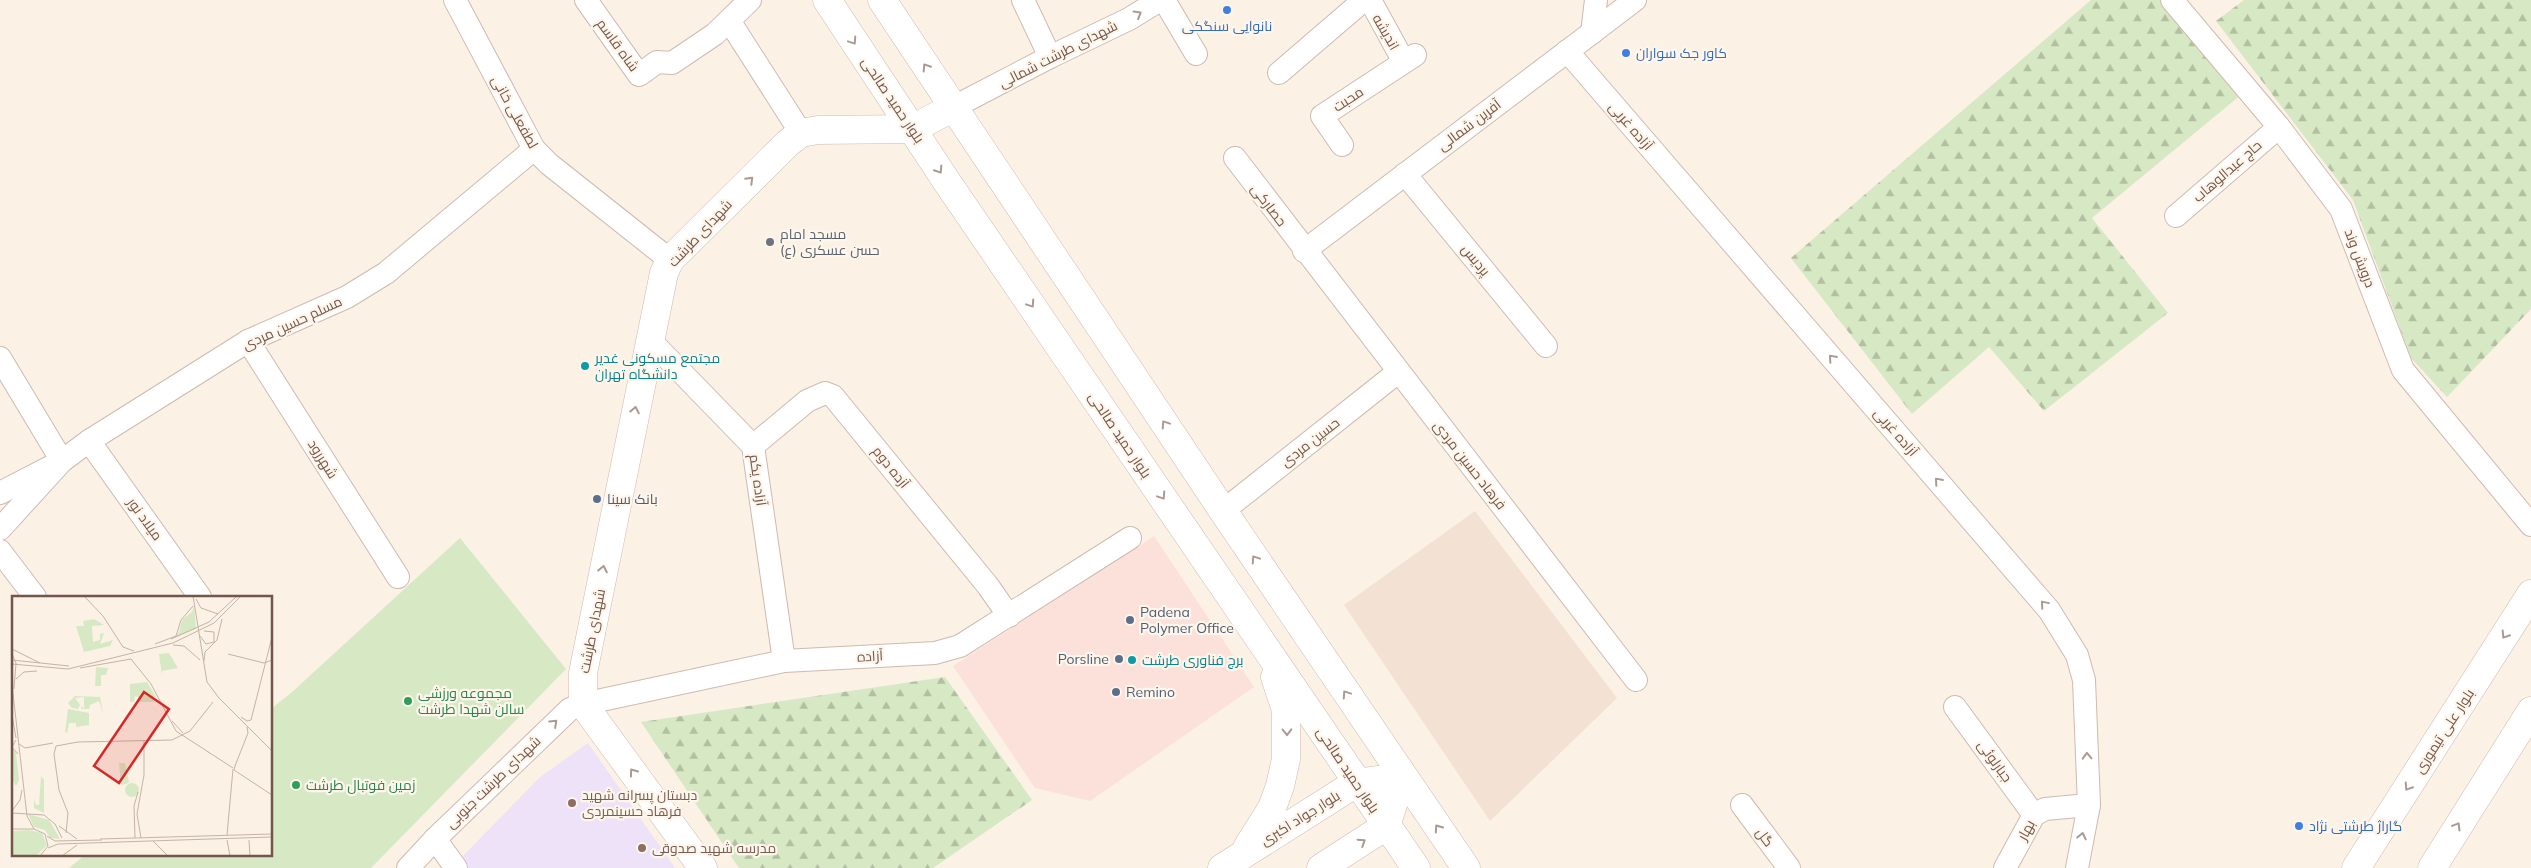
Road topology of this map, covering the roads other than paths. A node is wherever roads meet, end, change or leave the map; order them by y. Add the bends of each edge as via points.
1 (455, 0) edge
2 (586, 0) edge
3 (750, 0) edge
4 (826, 0) edge
5 (882, 0) edge
6 (1022, 0) edge
7 (1162, 0) edge
8 (1364, 0) edge
9 (1370, 0) edge
10 (1596, 0) edge
11 (1635, 0) edge
12 (2172, 0) edge
13 (730, 22) junction
14 (1592, 33) junction
15 (1567, 51) junction
16 (1196, 54) dead end
17 (1050, 57) junction
18 (1409, 59) joint
19 (1279, 73) dead end
20 (954, 107) junction
21 (2279, 127) junction
22 (912, 129) junction
23 (801, 133) junction
24 (1342, 145) dead end
25 (534, 149) junction
26 (1234, 158) dead end
27 (1405, 174) junction
28 (2176, 216) dead end
29 (1304, 251) junction
30 (670, 260) junction
31 (649, 339) junction
32 (248, 340) junction
33 (1546, 346) dead end
34 (0, 358) edge
35 (1398, 372) junction
36 (89, 441) junction
37 (753, 446) junction
38 (62, 460) junction
39 (0, 493) edge
40 (1223, 511) junction
41 (2531, 525) edge
42 (0, 528) edge
43 (1130, 538) dead end
44 (0, 551) edge
45 (398, 577) dead end
46 (2531, 594) edge
47 (34, 596) edge
48 (199, 596) edge
49 (1009, 616) junction
50 (1316, 649) junction
51 (784, 661) junction
52 (1274, 661) junction
53 (1636, 680) dead end
54 (583, 704) junction
55 (1955, 707) dead end
56 (2531, 711) edge
57 (1402, 777) junction
58 (1356, 783) junction
59 (1742, 805) dead end
60 (2089, 805) junction
61 (2034, 815) junction
62 (1386, 826) junction
63 (435, 839) junction
64 (1233, 861) edge
65 (408, 868) edge
66 (456, 868) edge
67 (703, 868) edge
68 (1321, 868) edge
69 (1416, 868) edge
70 (1466, 868) edge
71 (1789, 868) edge
72 (2005, 868) edge
73 (2077, 868) edge
74 (2356, 868) edge
75 (2432, 868) edge

1 - 25 street, لطفعلی خانی
2 - 13 street, شاه قاسم via 639,75 657,62 672,63
3 - 13 street, شاه قاسم
4 -> 22 main road, بلوار حمید صالحی
20 -> 5 main road
6 - 17 street
7 - 16 street
17 -> 7 street, شهدای طرشت شمالی
8 - 19 street
9 - 18 street, اندیشه
10 - 14 street
11 - 14 street, آفرین شمالی
12 - 21 street, درویش‌ وند
13 - 23 street
14 - 15 street, آفرین شمالی
15 - 27 street, آفرین شمالی
60 -> 15 street, آزاده غربی via 2084,680 2077,655 2049,610
17 - 20 street, شهدای طرشت شمالی
18 - 24 street, محبت via 1322,116
20 - 22 main road
40 -> 20 main road
21 - 28 street, حاج عبدالوهاب
21 - 41 street, درویش‌ وند via 2340,209 2403,370
22 - 23 main road
22 -> 52 main road, بلوار حمید صالحی
30 -> 23 main road, شهدای طرشت
25 - 30 street, لطفعلی خانی
25 - 32 street, مسلم حسین مردی via 386,273 348,297
26 - 29 street, حصارکی
27 - 29 street, آفرین شمالی
27 - 33 street, پردیس
29 - 35 street, فرهاد حسین مردی
30 - 31 main road, شهدای طرشت
31 - 37 street, آزاده یکم
54 -> 31 main road, شهدای طرشت via 582,673
32 - 36 street, مسلم حسین مردی
32 - 45 street, شهررود
34 - 38 street
35 - 40 street, حسین مردی
35 - 53 street, فرهاد حسین مردی
36 - 38 street, مسلم حسین مردی
36 - 48 street, میلاد نور
37 - 49 street, آزده دوم via 807,401 825,393 833,396
37 - 51 street, آزاده یکم
38 - 39 street
38 - 42 street, مسلم حسین مردی
50 -> 40 main road
43 - 49 street, آزاده
44 - 47 street
46 -> 74 main road, بلوار علی تیموری
49 - 51 street, آزاده via 960,646 935,653
50 - 52 main road via 1314,668 1298,678 1289,677
57 -> 50 main road
51 - 54 street, آزاده
52 - 58 main road, بلوار حمید صالحی
52 -> 64 main road via 1286,710 1286,759 1272,808
63 -> 54 street, شهدای طرشت جنوبی via 556,720
67 -> 54 main road
55 - 61 street, جبارلوئی
75 -> 56 main road
57 - 58 main road, بلوار جواد اکبری
57 - 62 main road
70 -> 57 main road
58 - 62 main road, بلوار حمید صالحی
58 - 64 main road, بلوار جواد اکبری
59 - 71 street, گل
60 - 61 street, بهار via 2045,809
73 -> 60 street, آزاده غربی
61 - 72 street, بهار
68 -> 62 main road
62 - 69 main road, بلوار حمید صالحی
63 - 65 street, شهدای طرشت جنوبی
63 - 66 street

